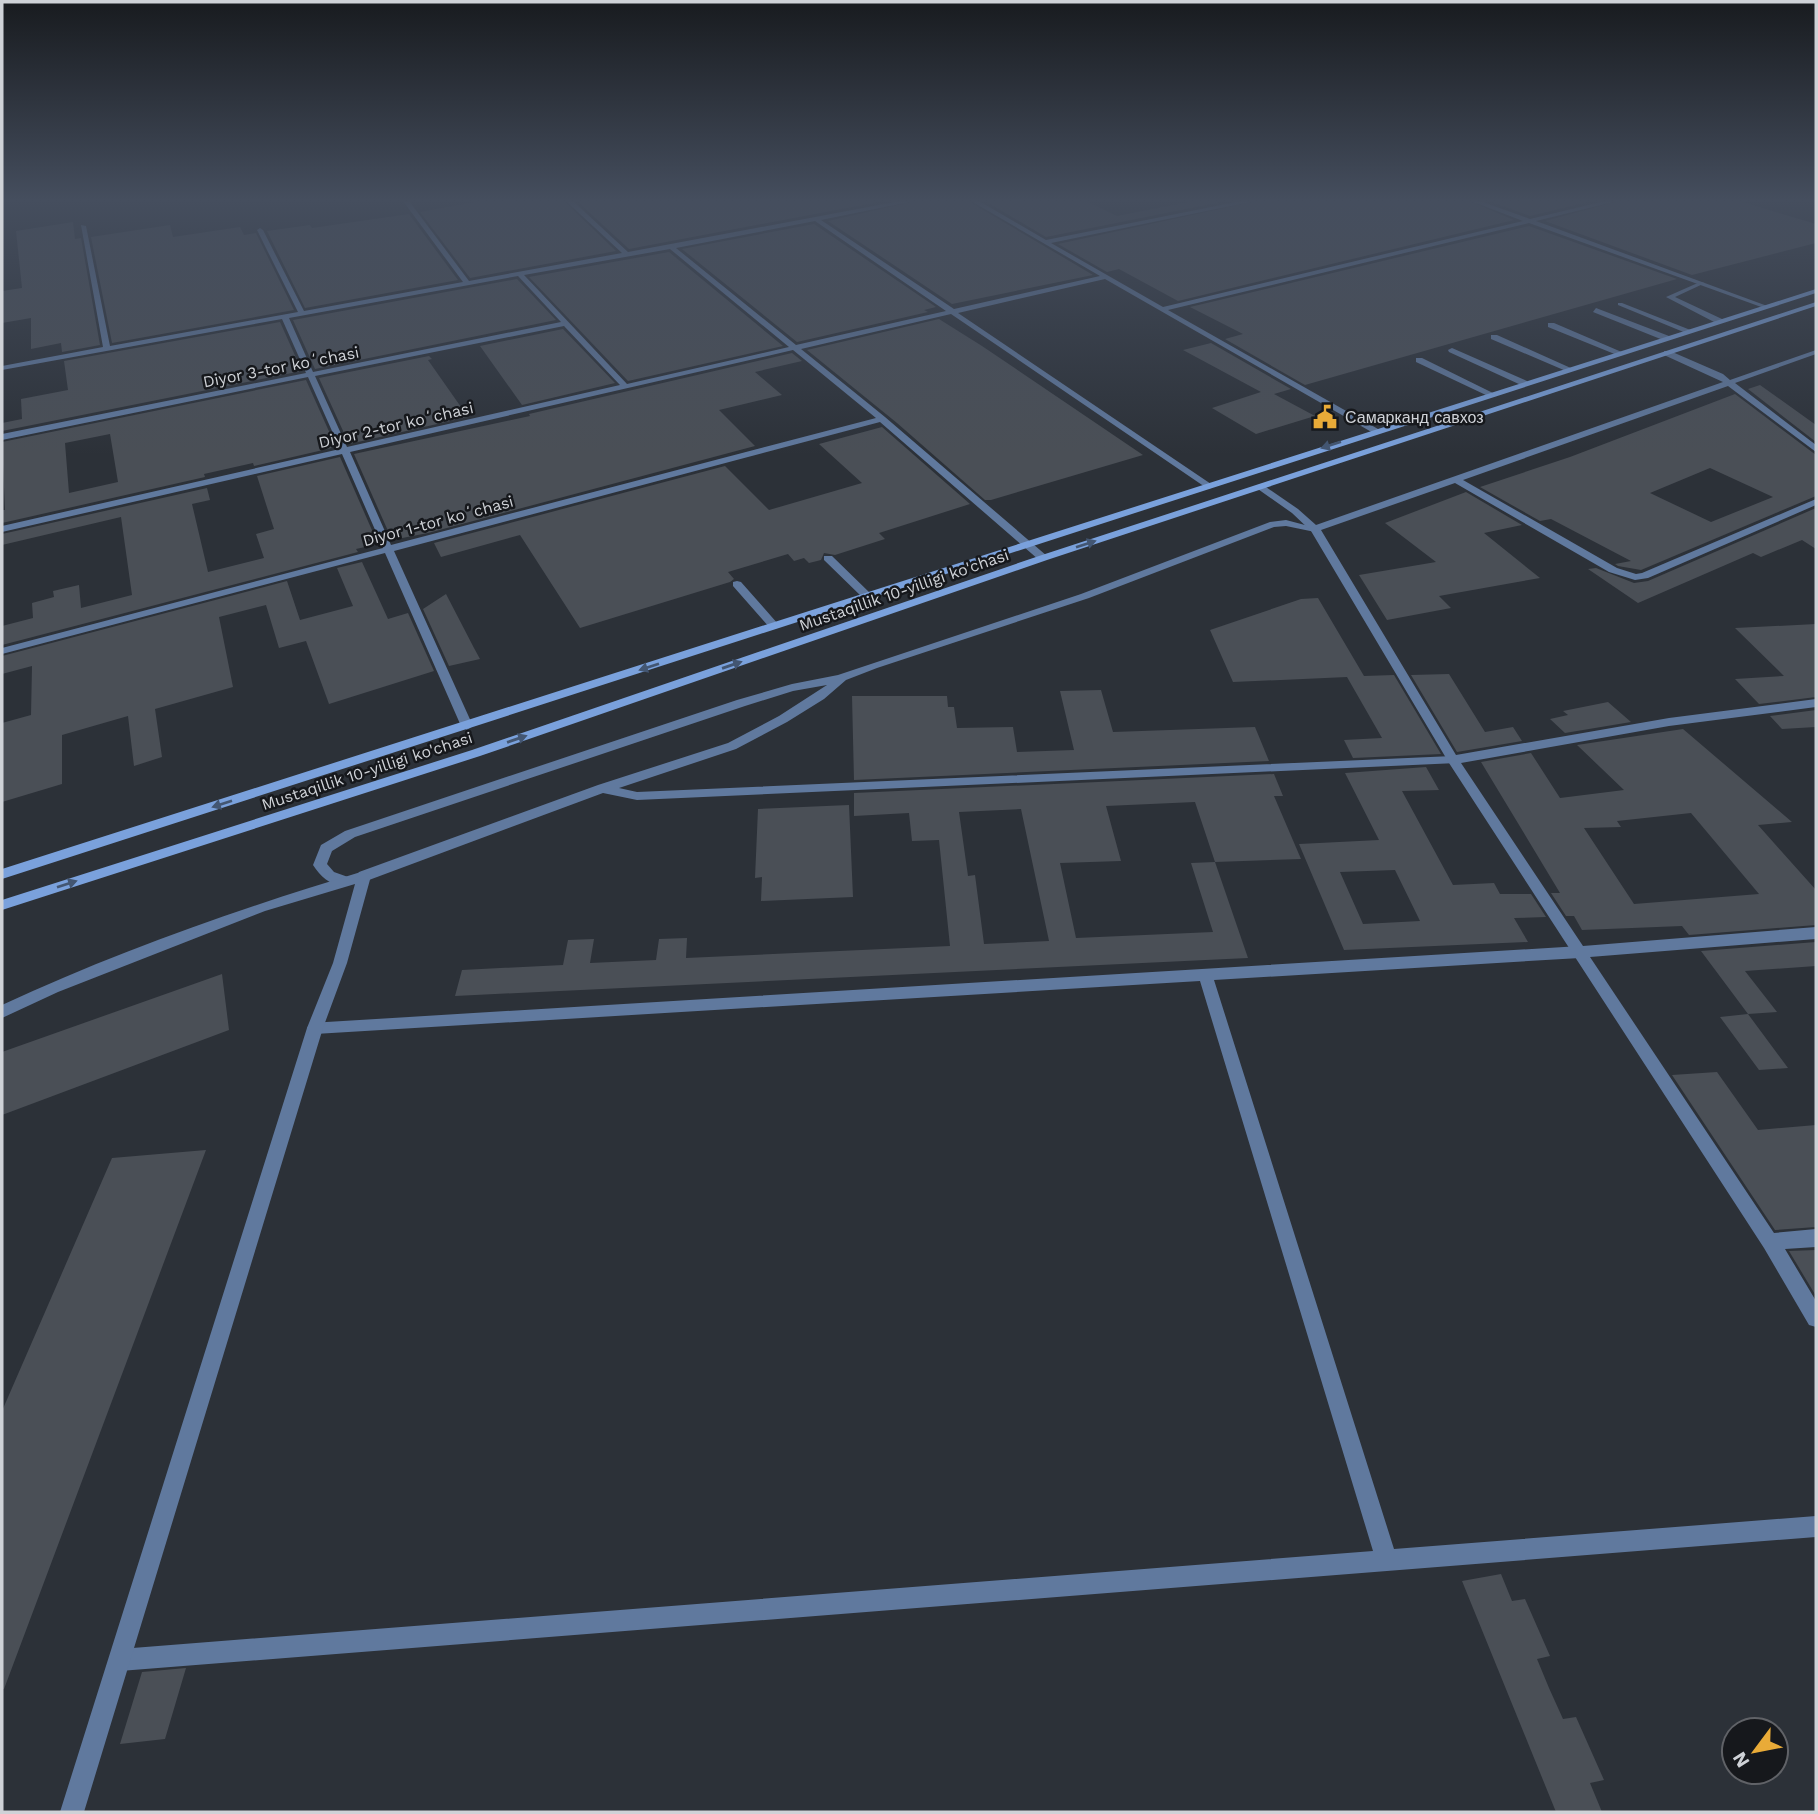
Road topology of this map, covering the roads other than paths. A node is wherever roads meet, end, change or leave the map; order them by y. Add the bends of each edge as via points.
1 (95, 286) edge
2 (288, 286) edge
3 (452, 286) edge
4 (531, 286) edge
5 (718, 286) edge
6 (914, 286) edge
7 (1067, 286) edge
8 (1120, 286) edge
9 (1259, 286) edge
10 (1696, 286) edge
11 (1709, 286) edge
12 (1816, 291) edge
13 (1620, 304) dead end
14 (1816, 304) edge
15 (1766, 307) junction
16 (1162, 309) junction
17 (1596, 310) dead end
18 (953, 312) junction
19 (302, 313) junction
20 (285, 317) junction
21 (1719, 321) junction
22 (566, 323) junction
23 (1551, 325) dead end
24 (1689, 331) junction
25 (1494, 337) dead end
26 (1666, 338) junction
27 (107, 349) junction
28 (796, 349) junction
29 (1452, 350) dead end
30 (1816, 352) edge
31 (1620, 353) junction
32 (1667, 354) junction
33 (1419, 360) dead end
34 (2, 368) edge
35 (1569, 369) junction
36 (310, 376) junction
37 (1524, 383) junction
38 (1730, 384) junction
39 (626, 387) junction
40 (1491, 394) junction
41 (882, 419) junction
42 (1375, 431) junction
43 (2, 437) edge
44 (1816, 449) edge
45 (345, 451) junction
46 (1455, 479) junction
47 (1208, 485) junction
48 (1260, 487) junction
49 (1816, 502) edge
50 (2, 529) edge
51 (1315, 529) junction
52 (1026, 544) junction
53 (389, 550) junction
54 (828, 558) dead end
55 (1043, 558) junction
56 (737, 584) dead end
57 (867, 596) junction
58 (774, 626) junction
59 (2, 651) edge
60 (842, 678) junction
61 (1816, 703) edge
62 (467, 726) junction
63 (1453, 760) junction
64 (602, 788) junction
65 (2, 874) edge
66 (363, 876) junction
67 (342, 881) junction
68 (2, 905) edge
69 (1816, 933) edge
70 (1580, 952) junction
71 (1205, 974) junction
72 (2, 1012) edge
73 (315, 1028) junction
74 (1816, 1238) edge
75 (1770, 1242) junction
76 (1816, 1318) edge
77 (1816, 1527) edge
78 (1386, 1559) junction
79 (120, 1660) junction
80 (72, 1812) edge

1 - 27 street
2 - 19 street
3 - 19 street
4 - 22 street
5 - 28 street
6 - 18 street
7 - 18 street, Diyor 2-tor koʻchasi
8 - 16 street
9 - 16 street
10 - 21 street via 1669,297
11 - 15 street
12 - 15 main road, Mustaqillik 10-yilligi ko'chasi
13 - 24 street
14 - 32 main road, Mustaqillik 10-yilligi ko'chasi
15 - 21 main road, Mustaqillik 10-yilligi ko'chasi
16 - 42 street
17 - 26 street
18 - 28 street, Diyor 2-tor koʻchasi
18 - 47 street
19 - 20 street
20 - 27 street
20 - 36 street
21 - 24 main road, Mustaqillik 10-yilligi ko'chasi
22 - 36 street, Diyor 3-tor koʻchasi
22 - 39 street
23 - 31 street
24 - 26 main road, Mustaqillik 10-yilligi ko'chasi
25 - 35 street
26 - 31 main road, Mustaqillik 10-yilligi ko'chasi
27 - 34 street
28 - 39 street, Diyor 2-tor koʻchasi
28 - 41 street
29 - 37 street
30 - 38 street
31 - 35 main road, Mustaqillik 10-yilligi ko'chasi
32 - 38 street
32 - 48 main road, Mustaqillik 10-yilligi ko'chasi
33 - 40 street
35 - 37 main road, Mustaqillik 10-yilligi ko'chasi
36 - 43 street, Diyor 3-tor koʻchasi
36 - 45 street
37 - 40 main road, Mustaqillik 10-yilligi ko'chasi
38 - 44 street
38 - 46 street
39 - 45 street, Diyor 2-tor koʻchasi
40 - 42 main road, Mustaqillik 10-yilligi ko'chasi
41 - 52 street
41 - 53 street, Diyor 1-tor koʻchasi
42 -> 47 main road, Mustaqillik 10-yilligi ko'chasi
45 - 50 street, Diyor 2-tor koʻchasi
45 - 53 street
46 - 49 street via 1613,570 1635,577
46 - 51 street
47 - 52 main road, Mustaqillik 10-yilligi ko'chasi
48 - 51 street
55 -> 48 main road, Mustaqillik 10-yilligi ko'chasi
51 - 60 street via 1273,524 1085,596
51 - 63 street
52 - 55 street
52 - 57 main road, Mustaqillik 10-yilligi ko'chasi
53 - 59 street, Diyor 1-tor koʻchasi
53 - 62 street
54 - 57 street
68 -> 55 main road, Mustaqillik 10-yilligi ko'chasi via 476,753
56 - 58 street
57 - 58 main road, Mustaqillik 10-yilligi ko'chasi
58 -> 62 main road, Mustaqillik 10-yilligi ko'chasi
60 - 64 street via 783,719 732,746
60 - 67 street via 741,703 350,834 326,848 320,865
61 - 63 street via 1669,722
62 -> 65 main road, Mustaqillik 10-yilligi ko'chasi
63 - 64 street via 637,796
63 - 70 street
64 - 66 street
66 - 67 street
66 - 73 street via 340,963
67 - 72 street via 261,907
69 - 70 street
70 - 71 street
70 - 75 street
71 - 73 street
71 - 78 street
73 - 79 street
74 - 75 street
75 - 76 street
77 - 78 street
78 - 79 street
79 - 80 street

